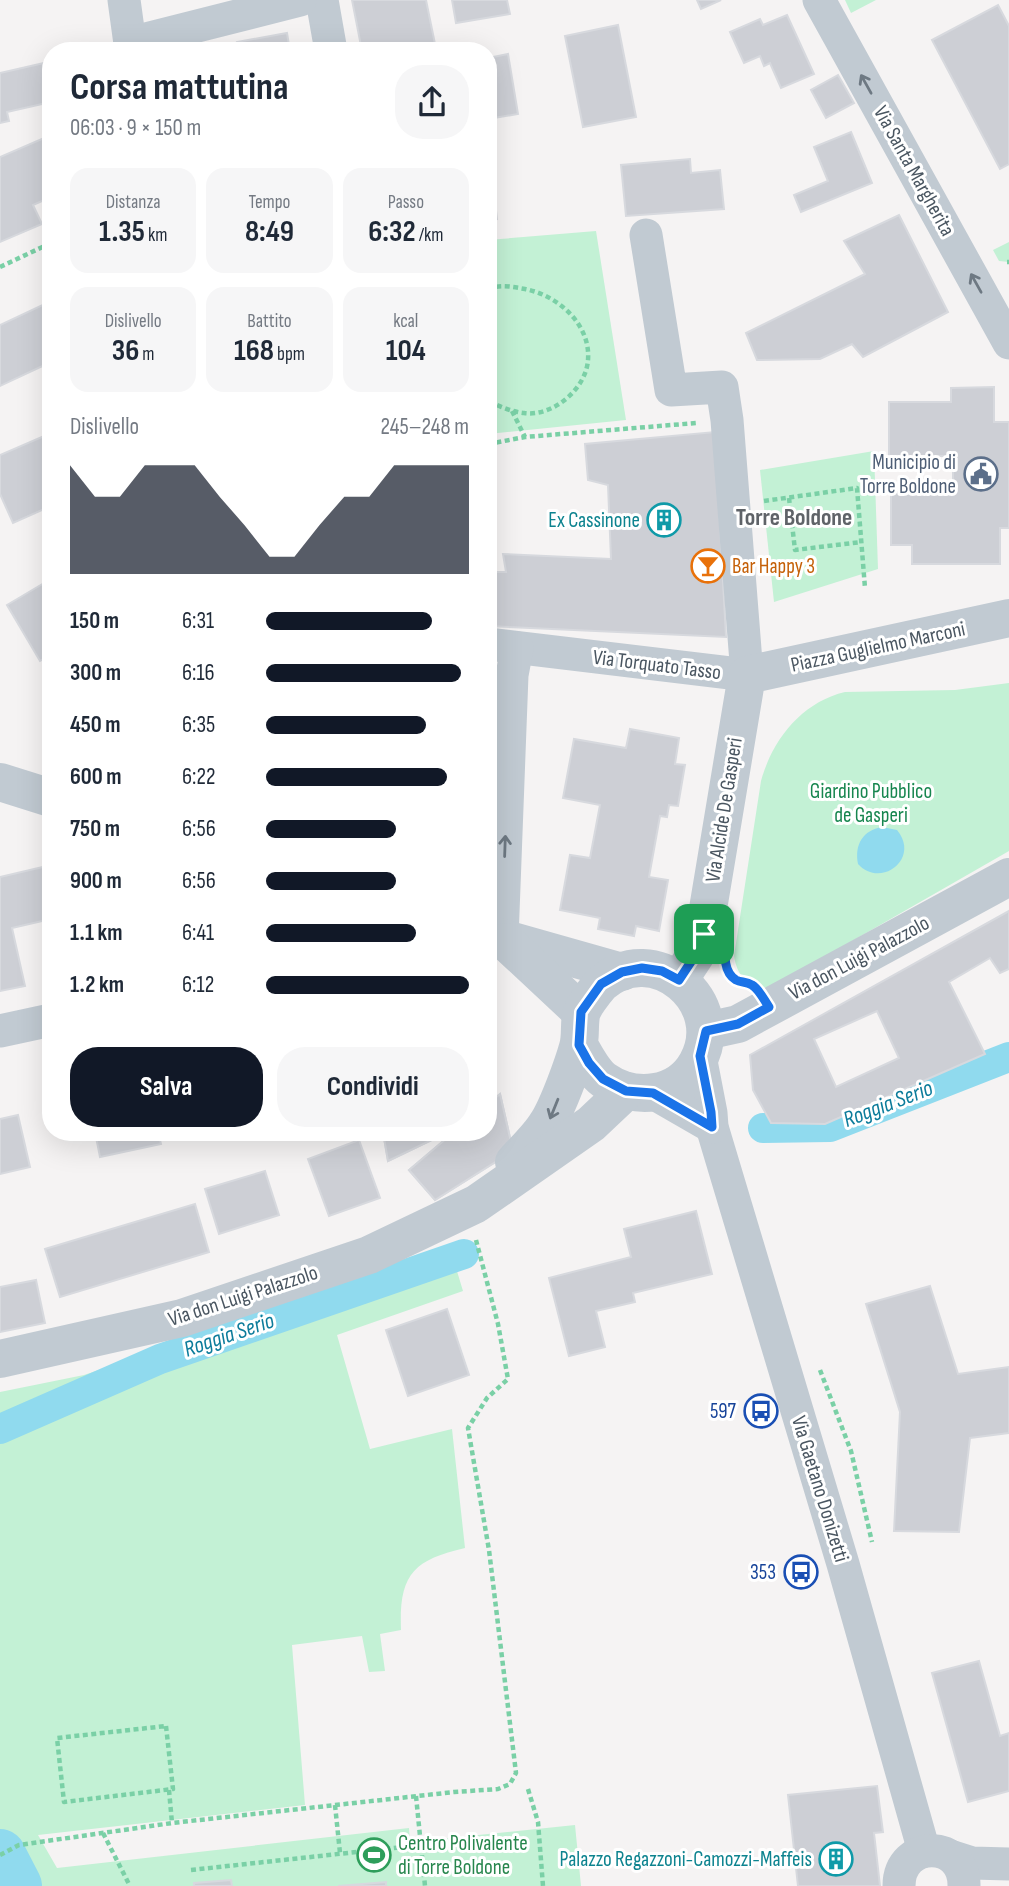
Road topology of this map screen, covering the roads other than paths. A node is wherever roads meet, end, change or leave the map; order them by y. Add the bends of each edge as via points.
1 (124, 0) edge
2 (300, 0) edge
3 (322, 0) edge
4 (819, 0) edge
5 (129, 42) edge
6 (148, 42) edge
7 (329, 42) edge
8 (646, 235) dead end
9 (1009, 343) edge
10 (1009, 618) edge
11 (503, 646) edge
12 (747, 675) junction
13 (0, 782) edge
14 (42, 794) edge
15 (1009, 877) edge
16 (497, 906) edge
17 (497, 938) edge
18 (497, 939) edge
19 (622, 972) junction
20 (679, 980) junction
21 (42, 1022) edge
22 (580, 1029) junction
23 (0, 1031) edge
24 (703, 1044) junction
25 (639, 1092) junction
26 (712, 1127) junction
27 (474, 1217) junction
28 (0, 1359) edge
29 (937, 1854) junction
30 (1009, 1864) edge
31 (899, 1886) edge
32 (964, 1886) edge

1 - 5 street
2 - 6 street
3 - 7 street
9 -> 4 street, Via Santa Margherita
8 - 12 street, Via Torquato Tasso via 671,390 722,387
10 - 12 street, Piazza Guglielmo Marconi
11 - 12 street, Via Torquato Tasso
16 -> 11 street via 512,675
12 - 20 street, Via Alcide De Gasperi via 702,945
13 - 14 street
15 - 24 street, Via don Luigi Palazzolo
17 - 19 street
18 - 22 street
19 - 20 street via 642,968
19 - 22 street, Via don Luigi Palazzolo via 601,984
20 - 24 street via 702,1012
21 - 23 street
22 - 25 street via 589,1063 603,1079
22 -> 27 street, Via don Luigi Palazzolo via 548,1122
24 - 25 street, Via don Luigi Palazzolo via 696,1065 685,1078 670,1088
24 - 26 street, Via Gaetano Donizetti
25 - 26 street
25 - 27 street, Via don Luigi Palazzolo
26 - 29 street, Via Gaetano Donizetti via 843,1564
27 - 28 street, Via don Luigi Palazzolo via 182,1318
29 - 30 street via 972,1863
29 - 31 street via 914,1856 900,1873
29 - 32 street, Via Gaetano Donizetti via 963,1871

